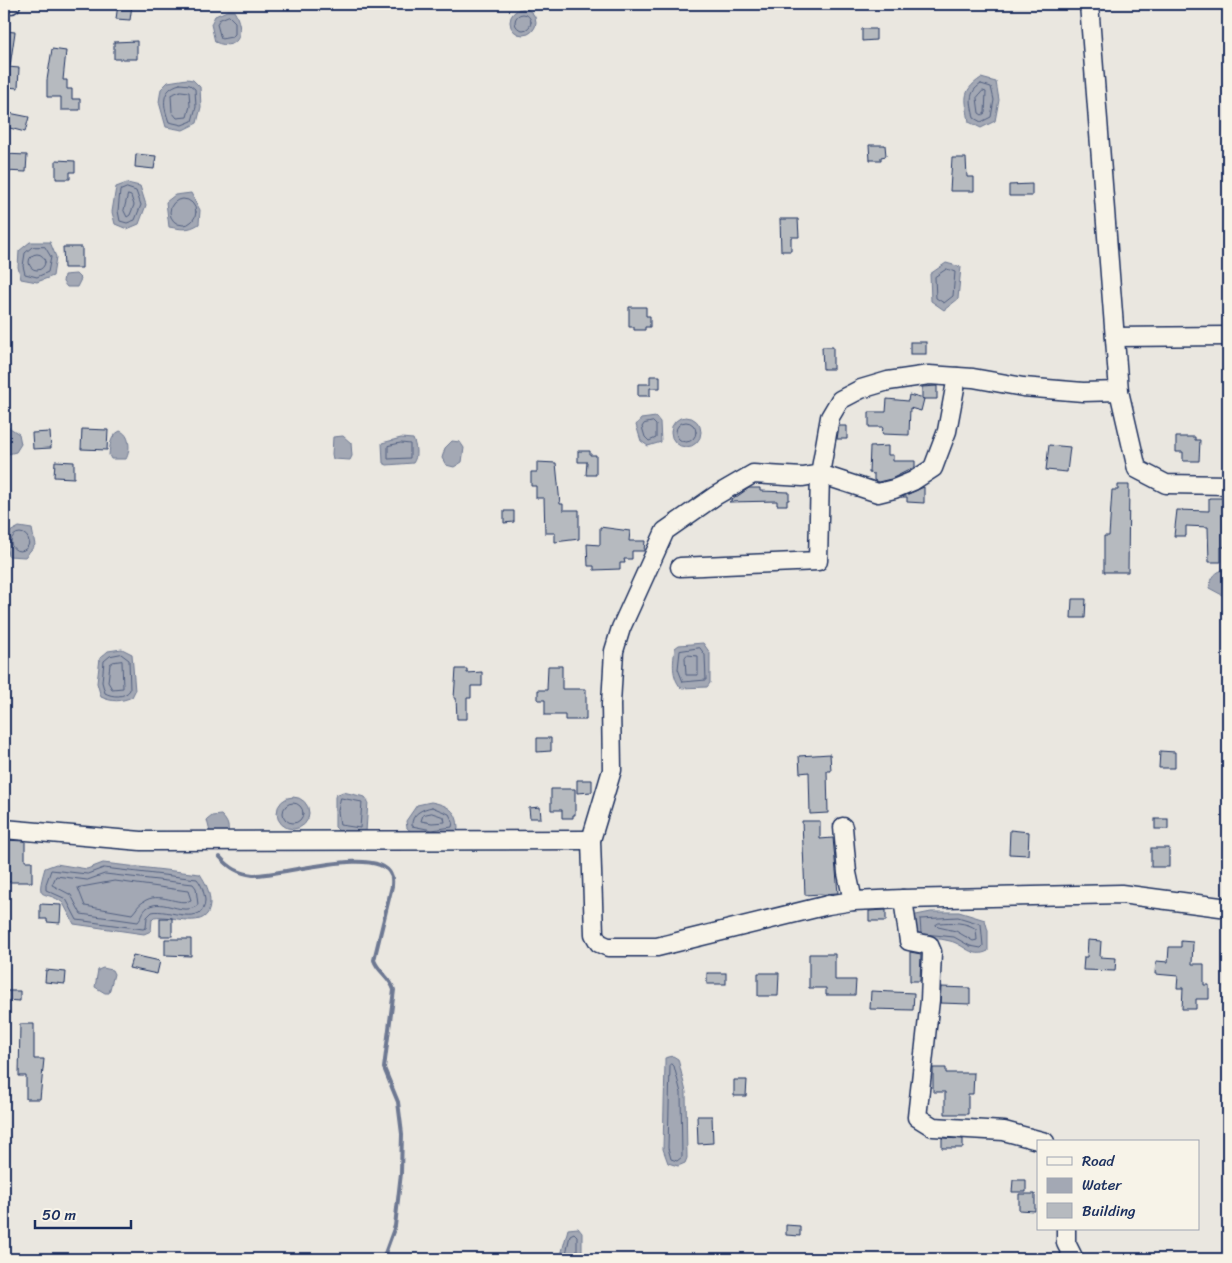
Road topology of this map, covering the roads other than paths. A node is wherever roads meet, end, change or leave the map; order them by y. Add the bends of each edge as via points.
1 (4, 4) edge
2 (11, 4) edge
3 (1089, 4) edge
4 (1228, 336) edge
5 (1115, 337) junction
6 (957, 377) junction
7 (1119, 391) junction
8 (820, 474) junction
9 (1228, 485) edge
10 (680, 567) dead end
11 (843, 827) dead end
12 (4, 829) edge
13 (591, 840) junction
14 (904, 899) junction
15 (853, 901) junction
16 (1228, 908) edge
17 (1038, 1140) edge
18 (1066, 1230) edge
19 (1074, 1259) edge

1 - 2 street
3 - 5 street
4 - 5 street
5 - 7 street
6 - 7 street via 1023,387
6 - 8 street via 928,374 888,381 840,400 830,417
6 - 8 street via 947,431 933,468 913,481 878,493
7 - 9 street via 1137,469 1166,484
8 - 10 street via 818,561
8 - 13 street via 803,477 753,474 665,531 621,628 614,651 612,770
11 - 15 street
12 - 13 street via 141,840
13 - 15 street via 594,934 599,943 608,947 656,947
14 - 15 street
14 - 16 street via 1121,894
14 - 17 street via 909,941 929,945 932,952 930,1000 916,1117 933,1128 1004,1131
18 - 19 street via 1066,1243

